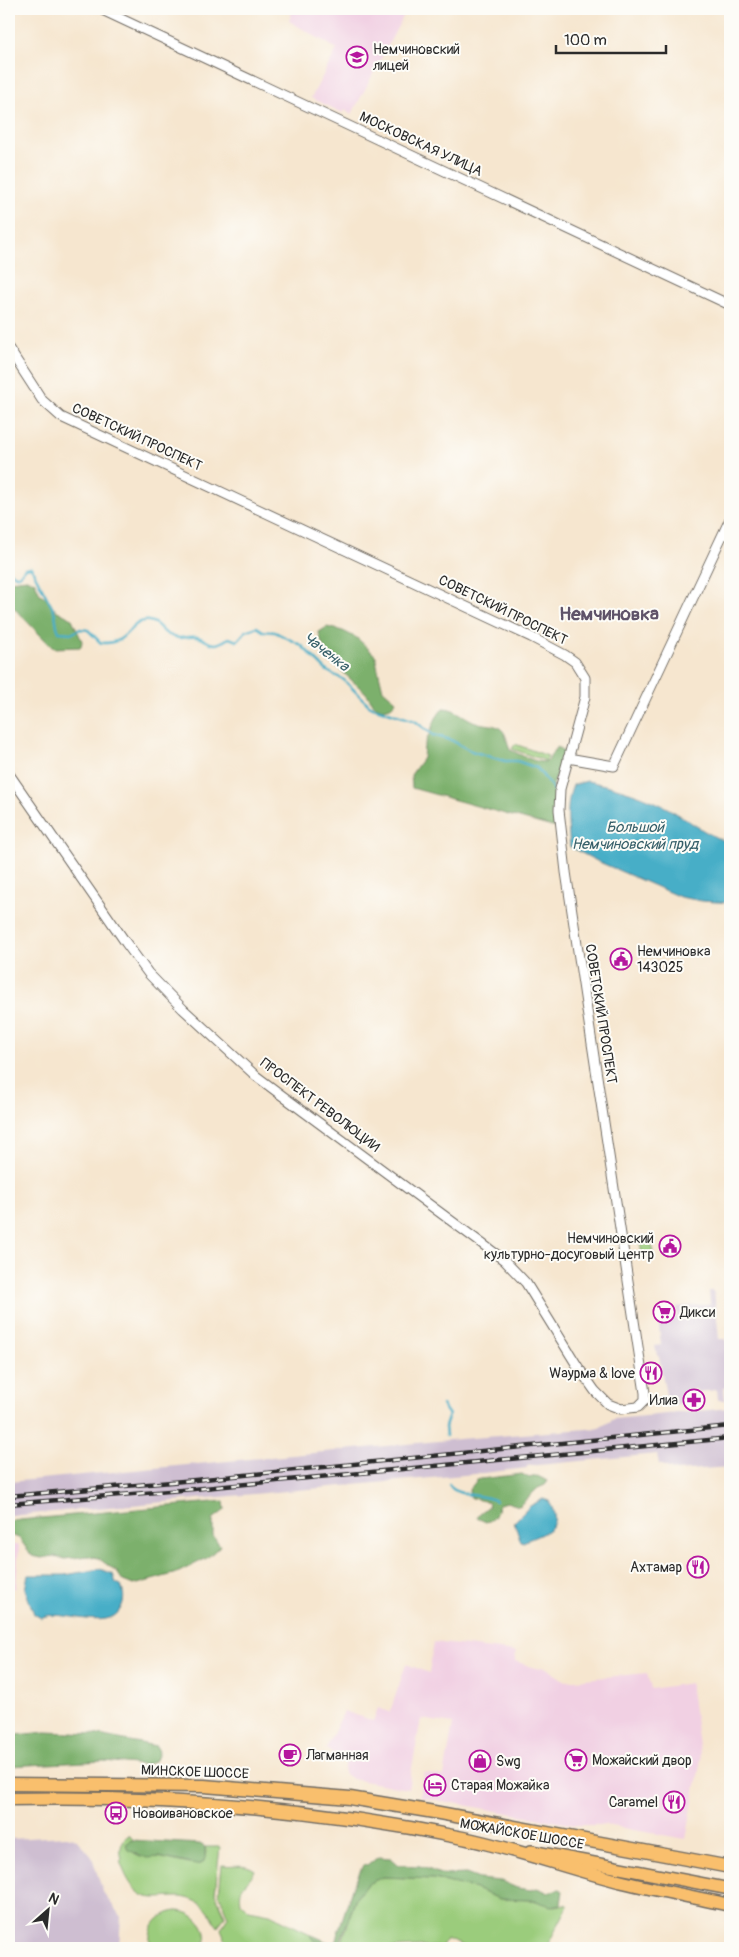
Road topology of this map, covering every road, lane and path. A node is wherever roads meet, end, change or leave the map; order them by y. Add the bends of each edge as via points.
1 (100, 9) edge
2 (730, 305) edge
3 (9, 349) edge
4 (730, 519) edge
5 (568, 758) junction
6 (9, 774) edge
7 (645, 1400) joint
8 (9, 1784) edge
9 (9, 1800) edge
10 (380, 1802) joint
11 (465, 1839) junction
12 (728, 1867) edge
13 (730, 1889) edge
14 (730, 1904) edge

1 - 2 street, МОСКОВСКАЯ УЛИЦА
3 - 5 street, СОВЕТСКИЙ ПРОСПЕКТ via 42,400 66,420 565,655 586,678
4 - 5 street via 614,766
5 - 7 street, СОВЕТСКИЙ ПРОСПЕКТ via 559,799 564,860
6 - 7 street, ПРОСПЕКТ РЕВОЛЮЦИИ via 148,973 178,1004 264,1082 504,1260 526,1283 578,1367 608,1404 626,1409
8 - 10 highway, МИНСКОЕ ШОССЕ via 204,1786
9 - 11 highway, МОЖАЙСКОЕ ШОССЕ via 74,1798 231,1805 307,1812
10 - 12 highway, МОЖАЙСКОЕ ШОССЕ
11 - 13 main road, МОЖАЙСКОЕ ШОССЕ
11 - 14 highway via 623,1882

